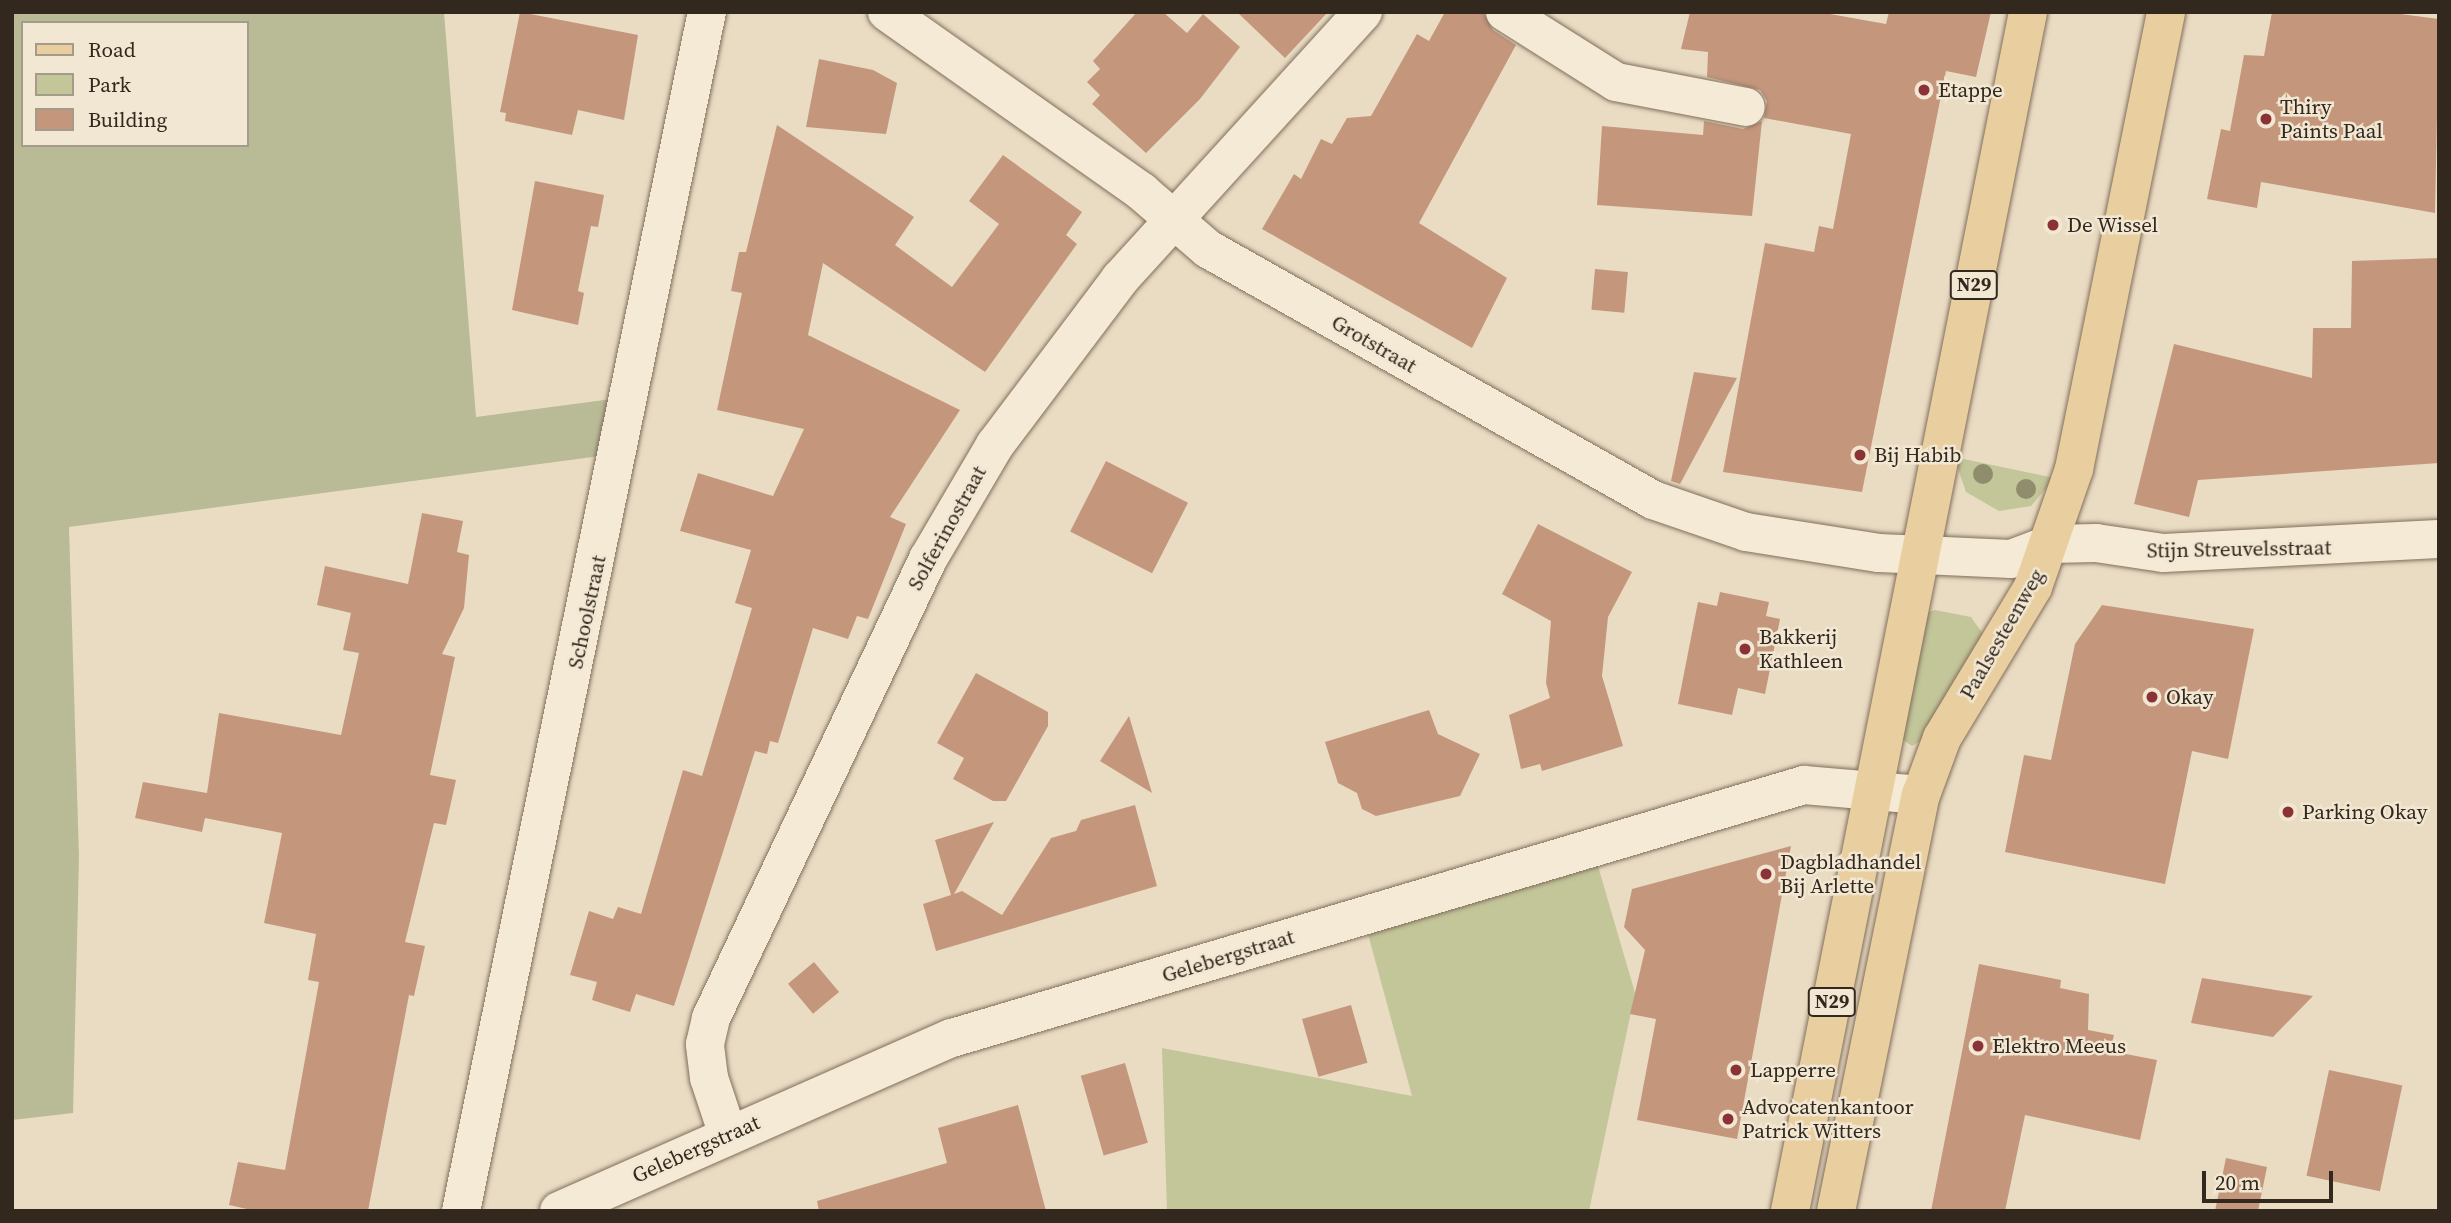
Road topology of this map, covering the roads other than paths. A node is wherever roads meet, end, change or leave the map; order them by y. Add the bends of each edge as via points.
1 (707, 12) edge
2 (887, 12) edge
3 (1363, 12) edge
4 (1505, 12) edge
5 (2028, 12) edge
6 (2166, 12) edge
7 (1746, 107) dead end
8 (1173, 220) junction
9 (2439, 539) edge
10 (2051, 544) junction
11 (1917, 557) junction
12 (1874, 793) junction
13 (1921, 795) junction
14 (728, 1135) junction
15 (461, 1211) edge
16 (559, 1211) edge
17 (1790, 1211) edge
18 (1836, 1211) edge

1 - 15 street, Schoolstraat
2 - 8 street, Grotstraat via 1142,192
3 - 8 street, Solferinostraat
4 - 7 street via 1616,82
5 - 11 main road, N29
6 - 10 main road, Paalsesteenweg / N29 via 2085,420
8 - 11 street, Grotstraat via 1220,256 1653,500 1746,532
8 - 14 street, Solferinostraat via 1120,279 995,445 890,634 711,1018 705,1045 709,1078
9 - 10 street, Stijn Streuvelsstraat via 2163,553 2096,542
10 - 11 street, Stijn Streuvelsstraat via 2011,559
10 - 13 main road, Paalsesteenweg / N29 via 2033,587 1942,737
11 - 12 main road, N29
12 - 13 street, Gelebergstraat
12 - 14 street, Gelebergstraat via 1804,785 966,1034
12 - 17 main road, N29
13 - 18 main road, Paalsesteenweg / N29
14 - 16 street, Gelebergstraat

